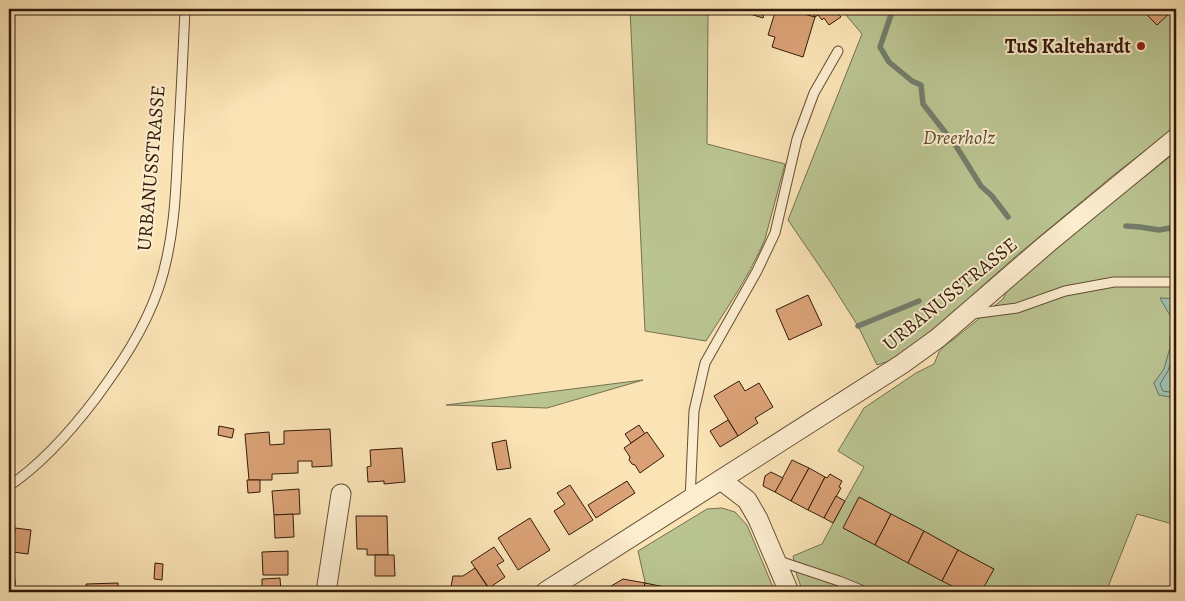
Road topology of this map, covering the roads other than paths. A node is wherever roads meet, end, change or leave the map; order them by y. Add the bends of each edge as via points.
1 (185, 9) edge
2 (838, 50) dead end
3 (1176, 138) edge
4 (1176, 282) edge
5 (965, 314) junction
6 (721, 480) junction
7 (9, 486) edge
8 (340, 494) dead end
9 (690, 500) junction
10 (776, 560) junction
11 (326, 592) edge
12 (545, 592) edge
13 (789, 592) edge
14 (866, 592) edge

1 - 7 lane, URBANUSSTRASSE via 173,216 158,292 122,362 90,405 41,460
2 - 9 lane via 814,93 797,139 775,233 705,363 694,411
3 - 5 street, URBANUSSTRASSE
4 - 5 lane via 1114,282 1065,291 1017,308
5 - 6 street, URBANUSSTRASSE via 902,364
6 - 9 street, URBANUSSTRASSE
6 - 10 street via 748,500
8 - 11 street
9 - 12 street, URBANUSSTRASSE
10 - 13 street
10 - 14 lane

